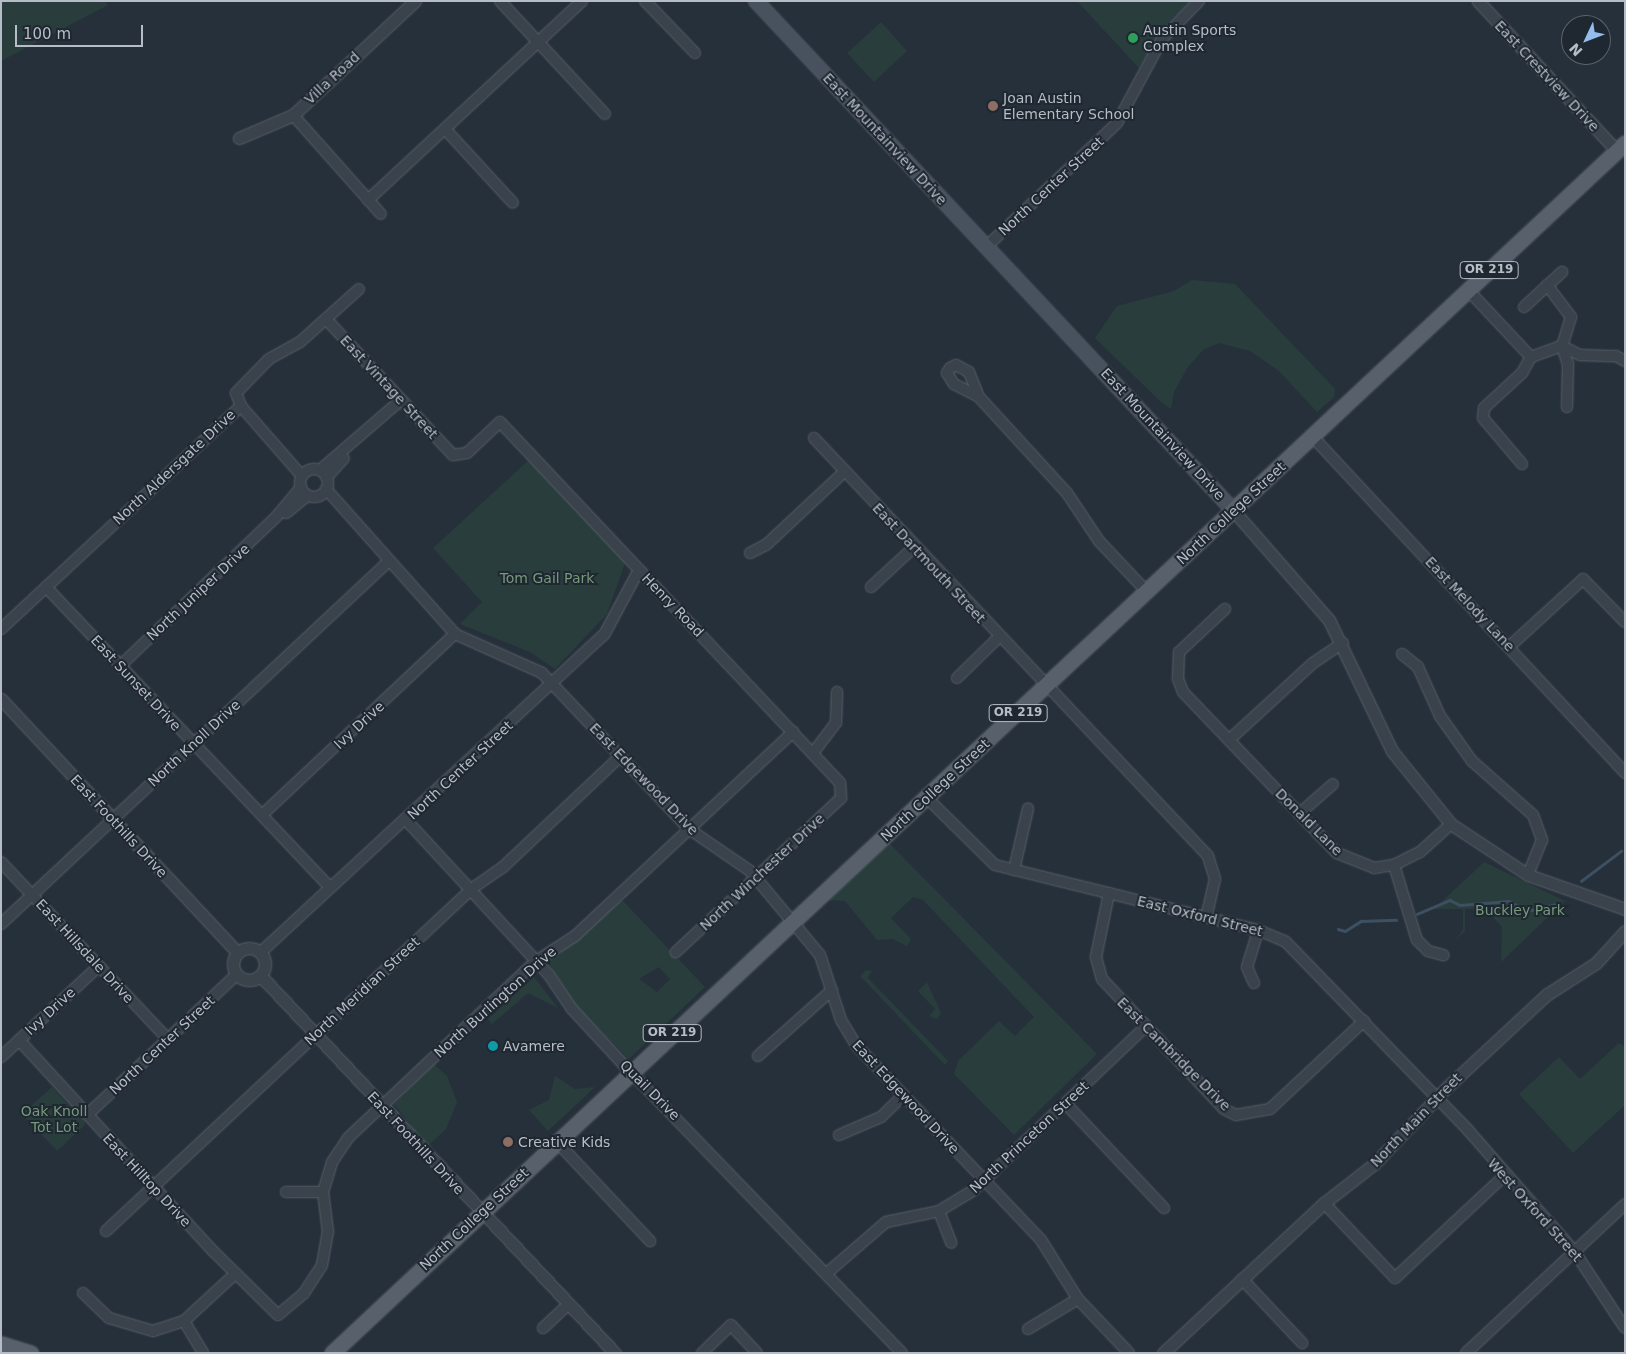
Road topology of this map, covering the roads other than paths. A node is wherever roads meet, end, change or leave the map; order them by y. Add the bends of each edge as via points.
1 (415, 1) edge
2 (500, 1) edge
3 (582, 1) edge
4 (645, 1) edge
5 (756, 1) edge
6 (1199, 1) edge
7 (1478, 1) edge
8 (538, 42) junction
9 (694, 53) dead end
10 (605, 114) dead end
11 (293, 115) junction
12 (445, 129) junction
13 (239, 138) dead end
14 (1621, 147) edge
15 (368, 200) junction
16 (513, 203) dead end
17 (381, 214) dead end
18 (986, 247) junction
19 (1562, 272) dead end
20 (1547, 285) junction
21 (359, 288) dead end
22 (1468, 290) junction
23 (1524, 308) dead end
24 (326, 319) junction
25 (1562, 346) junction
26 (1531, 357) junction
27 (1625, 361) edge
28 (979, 397) dead end
29 (401, 400) junction
30 (241, 406) junction
31 (1567, 407) dead end
32 (500, 422) joint
33 (1312, 436) junction
34 (814, 438) dead end
35 (1522, 464) dead end
36 (844, 472) junction
37 (305, 473) junction
38 (323, 474) junction
39 (301, 487) junction
40 (323, 492) junction
41 (308, 495) junction
42 (1233, 510) junction
43 (276, 518) junction
44 (914, 547) junction
45 (750, 553) dead end
46 (388, 562) junction
47 (639, 570) junction
48 (46, 587) junction
49 (871, 587) dead end
50 (1147, 592) junction
51 (1225, 609) dead end
52 (1625, 622) edge
53 (1, 629) edge
54 (456, 634) junction
55 (999, 637) junction
56 (1343, 643) junction
57 (1510, 646) junction
58 (1402, 654) dead end
59 (120, 666) junction
60 (957, 678) dead end
61 (553, 683) junction
62 (1046, 686) junction
63 (837, 692) dead end
64 (1, 699) edge
65 (794, 732) junction
66 (1229, 740) junction
67 (194, 743) junction
68 (813, 753) junction
69 (621, 756) junction
70 (1625, 773) edge
71 (1333, 784) dead end
72 (844, 790) joint
73 (927, 798) junction
74 (1028, 809) dead end
75 (1299, 814) junction
76 (262, 815) junction
77 (113, 819) junction
78 (407, 820) junction
79 (1451, 824) junction
80 (690, 829) junction
81 (1, 862) edge
82 (1394, 865) junction
83 (1014, 870) junction
84 (1528, 875) junction
85 (756, 878) junction
86 (330, 888) junction
87 (470, 890) junction
88 (1109, 894) junction
89 (32, 895) junction
90 (1625, 909) edge
91 (1206, 917) junction
92 (793, 921) junction
93 (1, 924) edge
94 (1258, 930) junction
95 (1625, 931) edge
96 (238, 952) junction
97 (676, 952) dead end
98 (260, 953) junction
99 (1443, 955) dead end
100 (536, 961) junction
101 (99, 966) junction
102 (237, 974) junction
103 (260, 976) junction
104 (1254, 983) dead end
105 (832, 990) junction
106 (1364, 1021) junction
107 (1146, 1027) junction
108 (315, 1035) junction
109 (168, 1039) junction
110 (19, 1040) junction
111 (758, 1056) dead end
112 (1, 1057) edge
113 (632, 1071) junction
114 (903, 1096) junction
115 (1436, 1098) junction
116 (1066, 1104) junction
117 (382, 1106) junction
118 (87, 1115) junction
119 (839, 1135) dead end
120 (557, 1142) junction
121 (1505, 1175) junction
122 (985, 1181) junction
123 (152, 1187) junction
124 (286, 1192) dead end
125 (323, 1192) junction
126 (1324, 1203) junction
127 (1625, 1204) edge
128 (1164, 1208) dead end
129 (939, 1210) junction
130 (482, 1212) junction
131 (106, 1231) dead end
132 (650, 1241) dead end
133 (951, 1243) dead end
134 (1574, 1251) junction
135 (235, 1274) junction
136 (827, 1274) junction
137 (1242, 1279) junction
138 (83, 1293) dead end
139 (1078, 1299) junction
140 (569, 1304) junction
141 (278, 1315) joint
142 (184, 1321) junction
143 (543, 1328) dead end
144 (1625, 1328) edge
145 (1028, 1329) dead end
146 (1302, 1343) dead end
147 (1, 1344) edge
148 (31, 1353) edge
149 (203, 1353) edge
150 (332, 1353) edge
151 (615, 1353) edge
152 (702, 1353) edge
153 (757, 1353) edge
154 (902, 1353) edge
155 (1129, 1353) edge
156 (1163, 1353) edge
157 (1466, 1353) edge

1 - 11 street, Villa Road
2 - 8 street
3 - 8 street
4 - 9 street
5 - 18 main road, East Mountainview Drive
6 - 18 street, North Center Street via 1162,39 1117,123
7 - 14 street, East Crestview Drive
8 - 10 street
8 - 12 street
11 - 13 street, Villa Road
11 - 15 street
12 - 15 street
12 - 16 street
14 - 22 main road, North College Street / OR 219
15 - 17 street
18 - 42 main road, East Mountainview Drive
19 - 20 street
20 - 23 street
20 - 25 street via 1570,310
21 - 24 street, North Aldersgate Drive
22 - 26 street
22 - 33 main road, North College Street / OR 219
24 - 29 street, East Vintage Street
24 - 30 street, North Aldersgate Drive via 300,342 269,359 241,385 236,394
25 - 26 street
25 - 27 street via 1580,355 1616,356
25 - 31 street via 1568,364
26 - 35 street via 1522,372 1484,408 1483,418
28 - 50 street via 1068,493 1094,535
29 - 32 street, East Vintage Street via 453,454 467,453
29 - 38 street
30 - 37 street
30 - 48 street, North Aldersgate Drive
32 - 47 street, Henry Road
33 - 42 main road, North College Street / OR 219
33 - 57 street, East Melody Lane
34 - 36 street, East Dartmouth Street
36 - 44 street, East Dartmouth Street
36 - 45 street via 766,545
37 - 38 street
37 - 39 street
38 - 40 street
39 - 41 street
39 - 43 street, North Juniper Drive
40 - 41 street
40 - 46 street, East Edgewood Drive
41 - 43 street, North Juniper Drive
42 - 50 main road, North College Street / OR 219
42 - 56 street, East Mountainview Drive via 1312,597
43 - 59 street, North Juniper Drive
44 - 49 street
44 - 55 street, East Dartmouth Street
46 - 54 street, East Edgewood Drive
46 - 67 street, North Knoll Drive
47 - 61 street, North Center Street via 604,635
47 - 65 street, Henry Road
48 - 53 street, North Aldersgate Drive
48 - 59 street, East Sunset Drive
50 - 62 main road, North College Street / OR 219
51 - 66 street, Donald Lane via 1187,640 1176,664 1184,692
52 - 57 street via 1584,579
54 - 61 street, East Edgewood Drive via 475,646 528,663
54 - 76 street, Ivy Drive
55 - 60 street
55 - 62 street, East Dartmouth Street
56 - 66 street via 1313,664
56 - 79 street, East Mountainview Drive via 1392,751
57 - 70 street, East Melody Lane
58 - 84 street via 1418,667 1440,716 1472,762 1533,815 1542,840
59 - 67 street, East Sunset Drive
61 - 69 street, East Edgewood Drive
61 - 78 street, North Center Street
62 - 73 main road, North College Street / OR 219
62 - 91 street, East Dartmouth Street via 1208,856 1215,879
63 - 68 street via 836,723
64 - 77 street, East Foothills Drive
65 - 68 street, Henry Road
65 - 80 street, North Burlington Drive
66 - 75 street, Donald Lane
67 - 76 street, East Sunset Drive
67 - 77 street, North Knoll Drive
68 - 72 street, Henry Road
69 - 80 street, East Edgewood Drive
69 - 87 street, North Meridian Street via 502,868
71 - 75 street
72 - 85 street, North Winchester Drive via 841,798
73 - 83 street, East Oxford Street via 980,854
73 - 92 main road, North College Street / OR 219
74 - 83 street
75 - 82 street, Donald Lane via 1348,860 1374,868
76 - 86 street, East Sunset Drive
77 - 89 street, North Knoll Drive
77 - 96 street, East Foothills Drive
78 - 86 street, North Center Street
78 - 87 street, Quail Drive
79 - 82 street, Donald Lane via 1420,852
79 - 84 street, East Mountainview Drive
80 - 85 street, East Edgewood Drive
80 - 100 street, North Burlington Drive via 575,936
81 - 89 street, East Hillsdale Drive
82 - 99 street via 1417,940 1428,951
83 - 88 street, East Oxford Street
84 - 90 street, East Mountainview Drive
85 - 92 street, East Edgewood Drive
85 - 97 street, North Winchester Drive
86 - 98 street, North Center Street
87 - 100 street, Quail Drive
87 - 108 street, North Meridian Street
88 - 91 street, East Oxford Street
88 - 107 street, East Cambridge Drive via 1097,968 1109,989
89 - 93 street, North Knoll Drive
89 - 101 street, East Hillsdale Drive
91 - 94 street, East Oxford Street
92 - 105 street, East Edgewood Drive via 820,955
92 - 113 main road, North College Street / OR 219
94 - 104 street via 1247,967
94 - 106 street, East Oxford Street via 1299,953
95 - 115 street, North Main Street via 1608,953 1546,994
96 - 98 street via 246,948
96 - 102 street via 233,961
98 - 103 street via 264,967
100 - 113 street, Quail Drive via 572,1009
100 - 117 street, North Burlington Drive
101 - 109 street, East Hillsdale Drive
101 - 110 street, Ivy Drive
102 - 103 street via 245,980
102 - 109 street, North Center Street
103 - 108 street, East Foothills Drive
105 - 111 street
105 - 114 street, East Edgewood Drive via 848,1034
106 - 107 street, East Cambridge Drive via 1270,1109 1246,1117 1224,1109
106 - 115 street, East Oxford Street
107 - 116 street, North Princeton Street
108 - 117 street, East Foothills Drive
108 - 123 street, North Meridian Street
109 - 118 street, North Center Street
110 - 112 street, Ivy Drive
110 - 118 street, East Hilltop Drive
113 - 120 main road, North College Street / OR 219
113 - 136 street, Quail Drive
114 - 119 street via 880,1117
114 - 122 street, East Edgewood Drive
115 - 121 street, West Oxford Street
115 - 126 street, North Main Street via 1374,1164
116 - 122 street, North Princeton Street
116 - 128 street
117 - 125 street, North Burlington Drive via 338,1150
117 - 130 street, East Foothills Drive
118 - 123 street, East Hilltop Drive
120 - 130 main road, North College Street / OR 219
120 - 132 street
121 - 126 street via 1395,1278
121 - 134 street, West Oxford Street
122 - 129 street, North Princeton Street
122 - 139 street, East Edgewood Drive via 1041,1240
123 - 131 street, North Meridian Street
123 - 135 street, East Hilltop Drive
124 - 125 street
125 - 141 street, North Burlington Drive via 328,1232 322,1265 304,1293
126 - 137 street, North Main Street
127 - 134 street
129 - 133 street
129 - 136 street, North Princeton Street via 886,1222
130 - 140 street, East Foothills Drive
130 - 150 main road, North College Street / OR 219
134 - 144 street, West Oxford Street
134 - 157 street
135 - 141 street, East Hilltop Drive
135 - 142 street
136 - 154 street, Quail Drive
137 - 146 street
137 - 156 street, North Main Street
138 - 142 street via 109,1318 138,1329 168,1329
139 - 145 street
139 - 155 street, East Edgewood Drive
140 - 143 street
140 - 151 street, East Foothills Drive
142 - 149 street
147 - 148 main road
152 - 153 street via 731,1325

